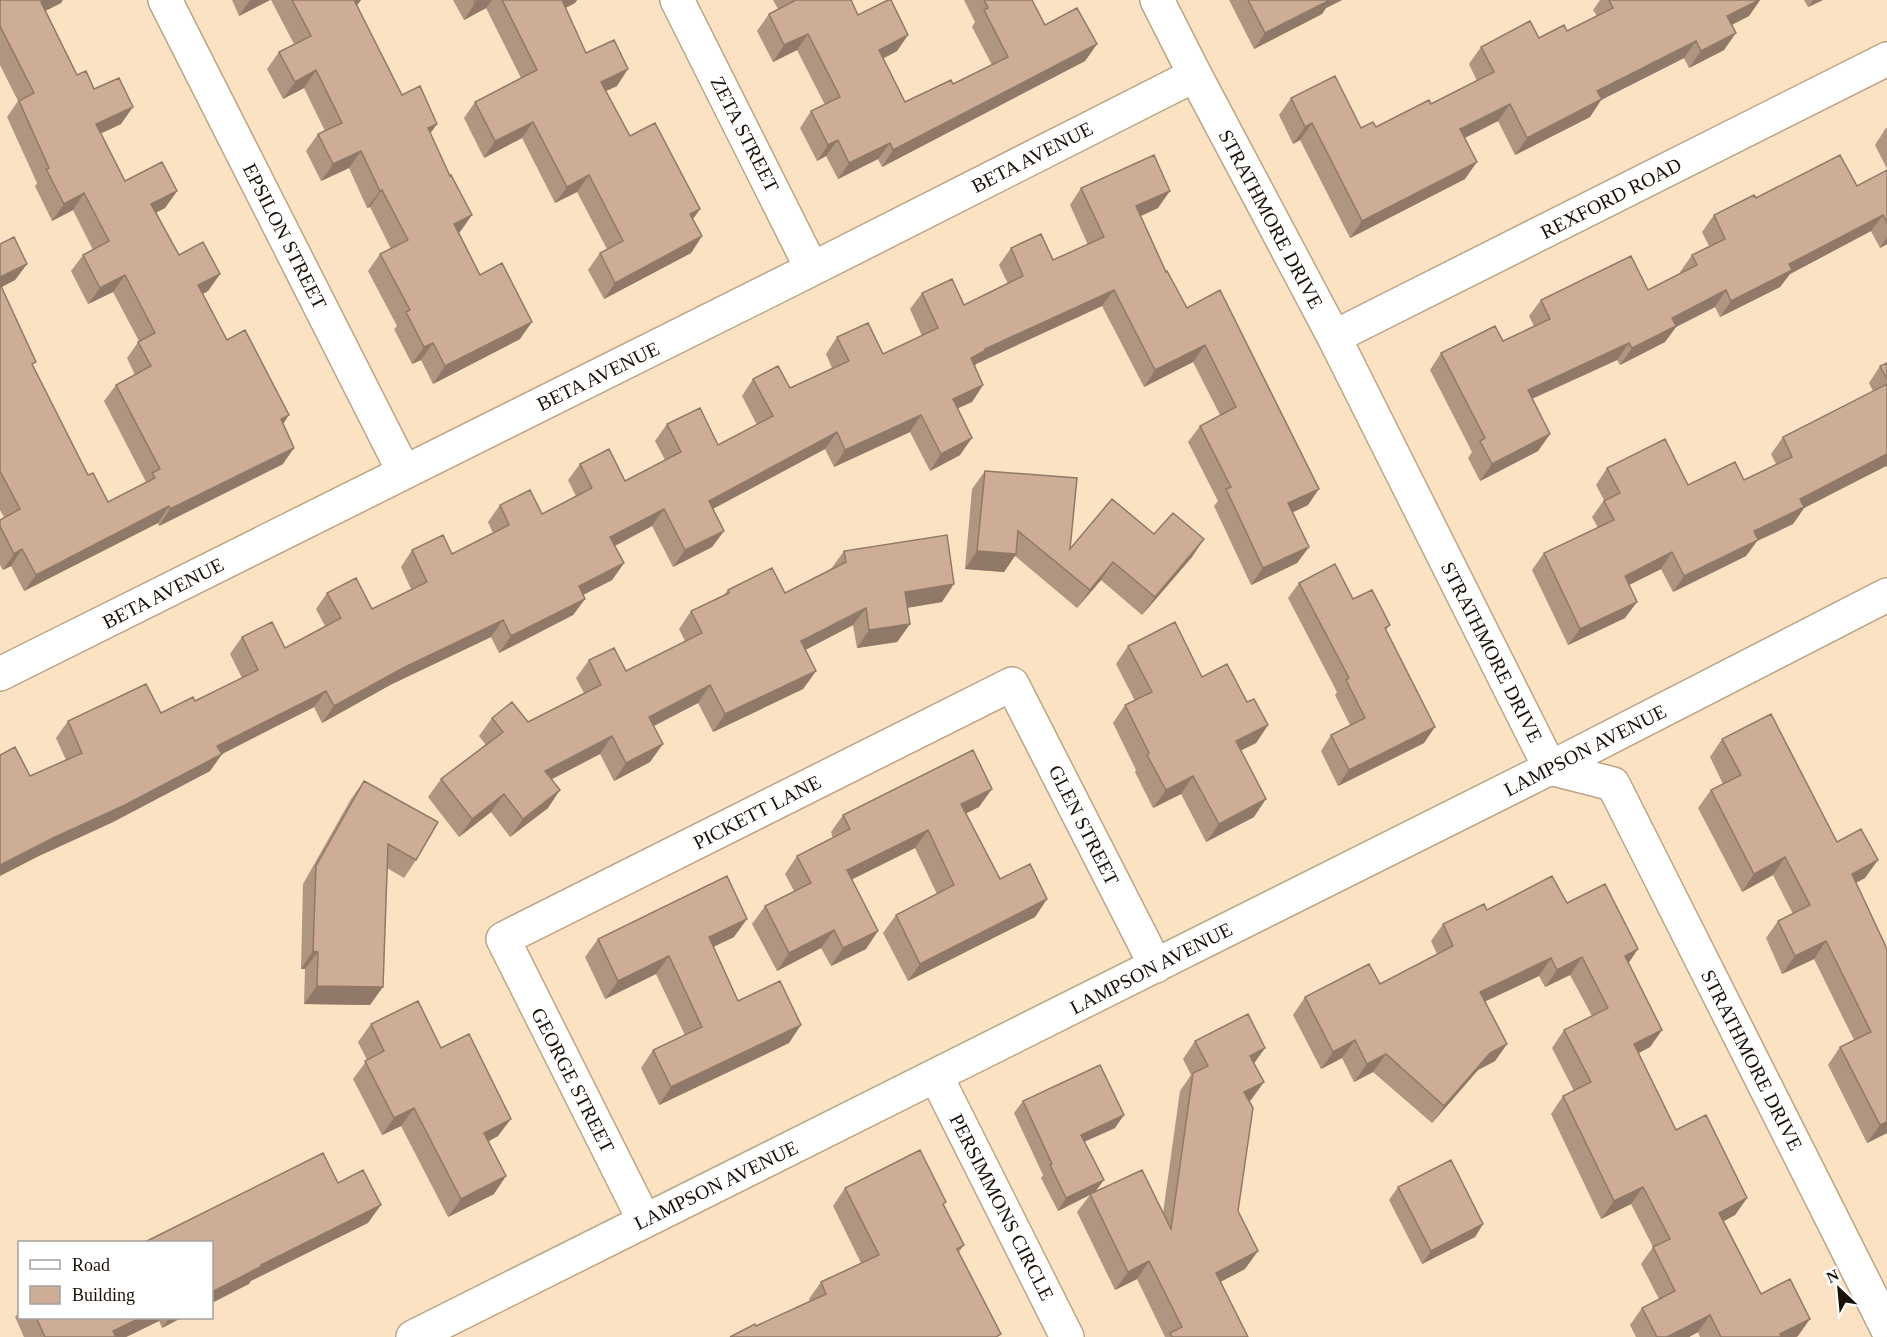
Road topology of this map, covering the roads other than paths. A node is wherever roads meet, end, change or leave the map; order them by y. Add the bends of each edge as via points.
1 (165, 0) edge
2 (677, 0) edge
3 (1157, 0) edge
4 (1887, 59) edge
5 (1195, 75) junction
6 (812, 269) junction
7 (1334, 337) junction
8 (404, 472) junction
9 (1887, 595) edge
10 (0, 674) edge
11 (1012, 684) joint
12 (1550, 768) junction
13 (503, 939) joint
14 (1156, 966) junction
15 (936, 1076) junction
16 (644, 1220) junction
17 (1887, 1328) edge
18 (413, 1337) edge
19 (1067, 1337) edge

1 - 8 street, EPSILON STREET
2 - 6 street, ZETA STREET
3 - 5 street, STRATHMORE DRIVE
4 - 7 street, REXFORD ROAD
5 - 6 street, BETA AVENUE
5 - 7 street, STRATHMORE DRIVE
6 - 8 street, BETA AVENUE
7 - 12 street, STRATHMORE DRIVE
8 - 10 street, BETA AVENUE
9 - 12 street, LAMPSON AVENUE
11 - 13 street, PICKETT LANE
11 - 14 street, GLEN STREET
12 - 14 street, LAMPSON AVENUE
12 - 17 street, STRATHMORE DRIVE via 1614,784
13 - 16 street, GEORGE STREET
14 - 15 street, LAMPSON AVENUE
15 - 16 street, LAMPSON AVENUE
15 - 19 street, PERSIMMONS CIRCLE
16 - 18 street, LAMPSON AVENUE

